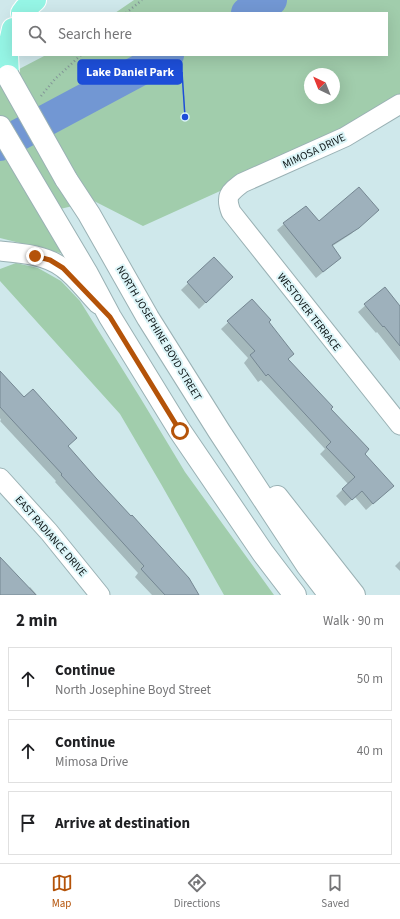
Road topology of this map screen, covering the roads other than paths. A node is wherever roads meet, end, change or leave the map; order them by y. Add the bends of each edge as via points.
1 (35, 0) edge
2 (23, 12) edge
3 (12, 34) edge
4 (4, 69) edge
5 (400, 104) edge
6 (0, 127) edge
7 (228, 196) joint
8 (0, 251) edge
9 (110, 317) junction
10 (400, 425) edge
11 (219, 431) junction
12 (0, 478) edge
13 (100, 595) edge
14 (295, 595) edge
15 (330, 595) edge
16 (354, 595) edge

1 - 2 main road
3 - 4 main road
4 - 11 main road, NORTH JOSEPHINE BOYD STREET, bridge via 148,318
5 - 7 street, MIMOSA DRIVE via 345,137 242,183
6 - 9 main road
7 - 10 street, WESTOVER TERRACE via 227,203 231,212
8 - 9 street via 50,260 63,268
9 - 14 main road via 202,463
11 - 15 main road, NORTH JOSEPHINE BOYD STREET via 307,565
11 - 16 main road via 283,503
12 - 13 street, EAST RADIANCE DRIVE via 49,532

